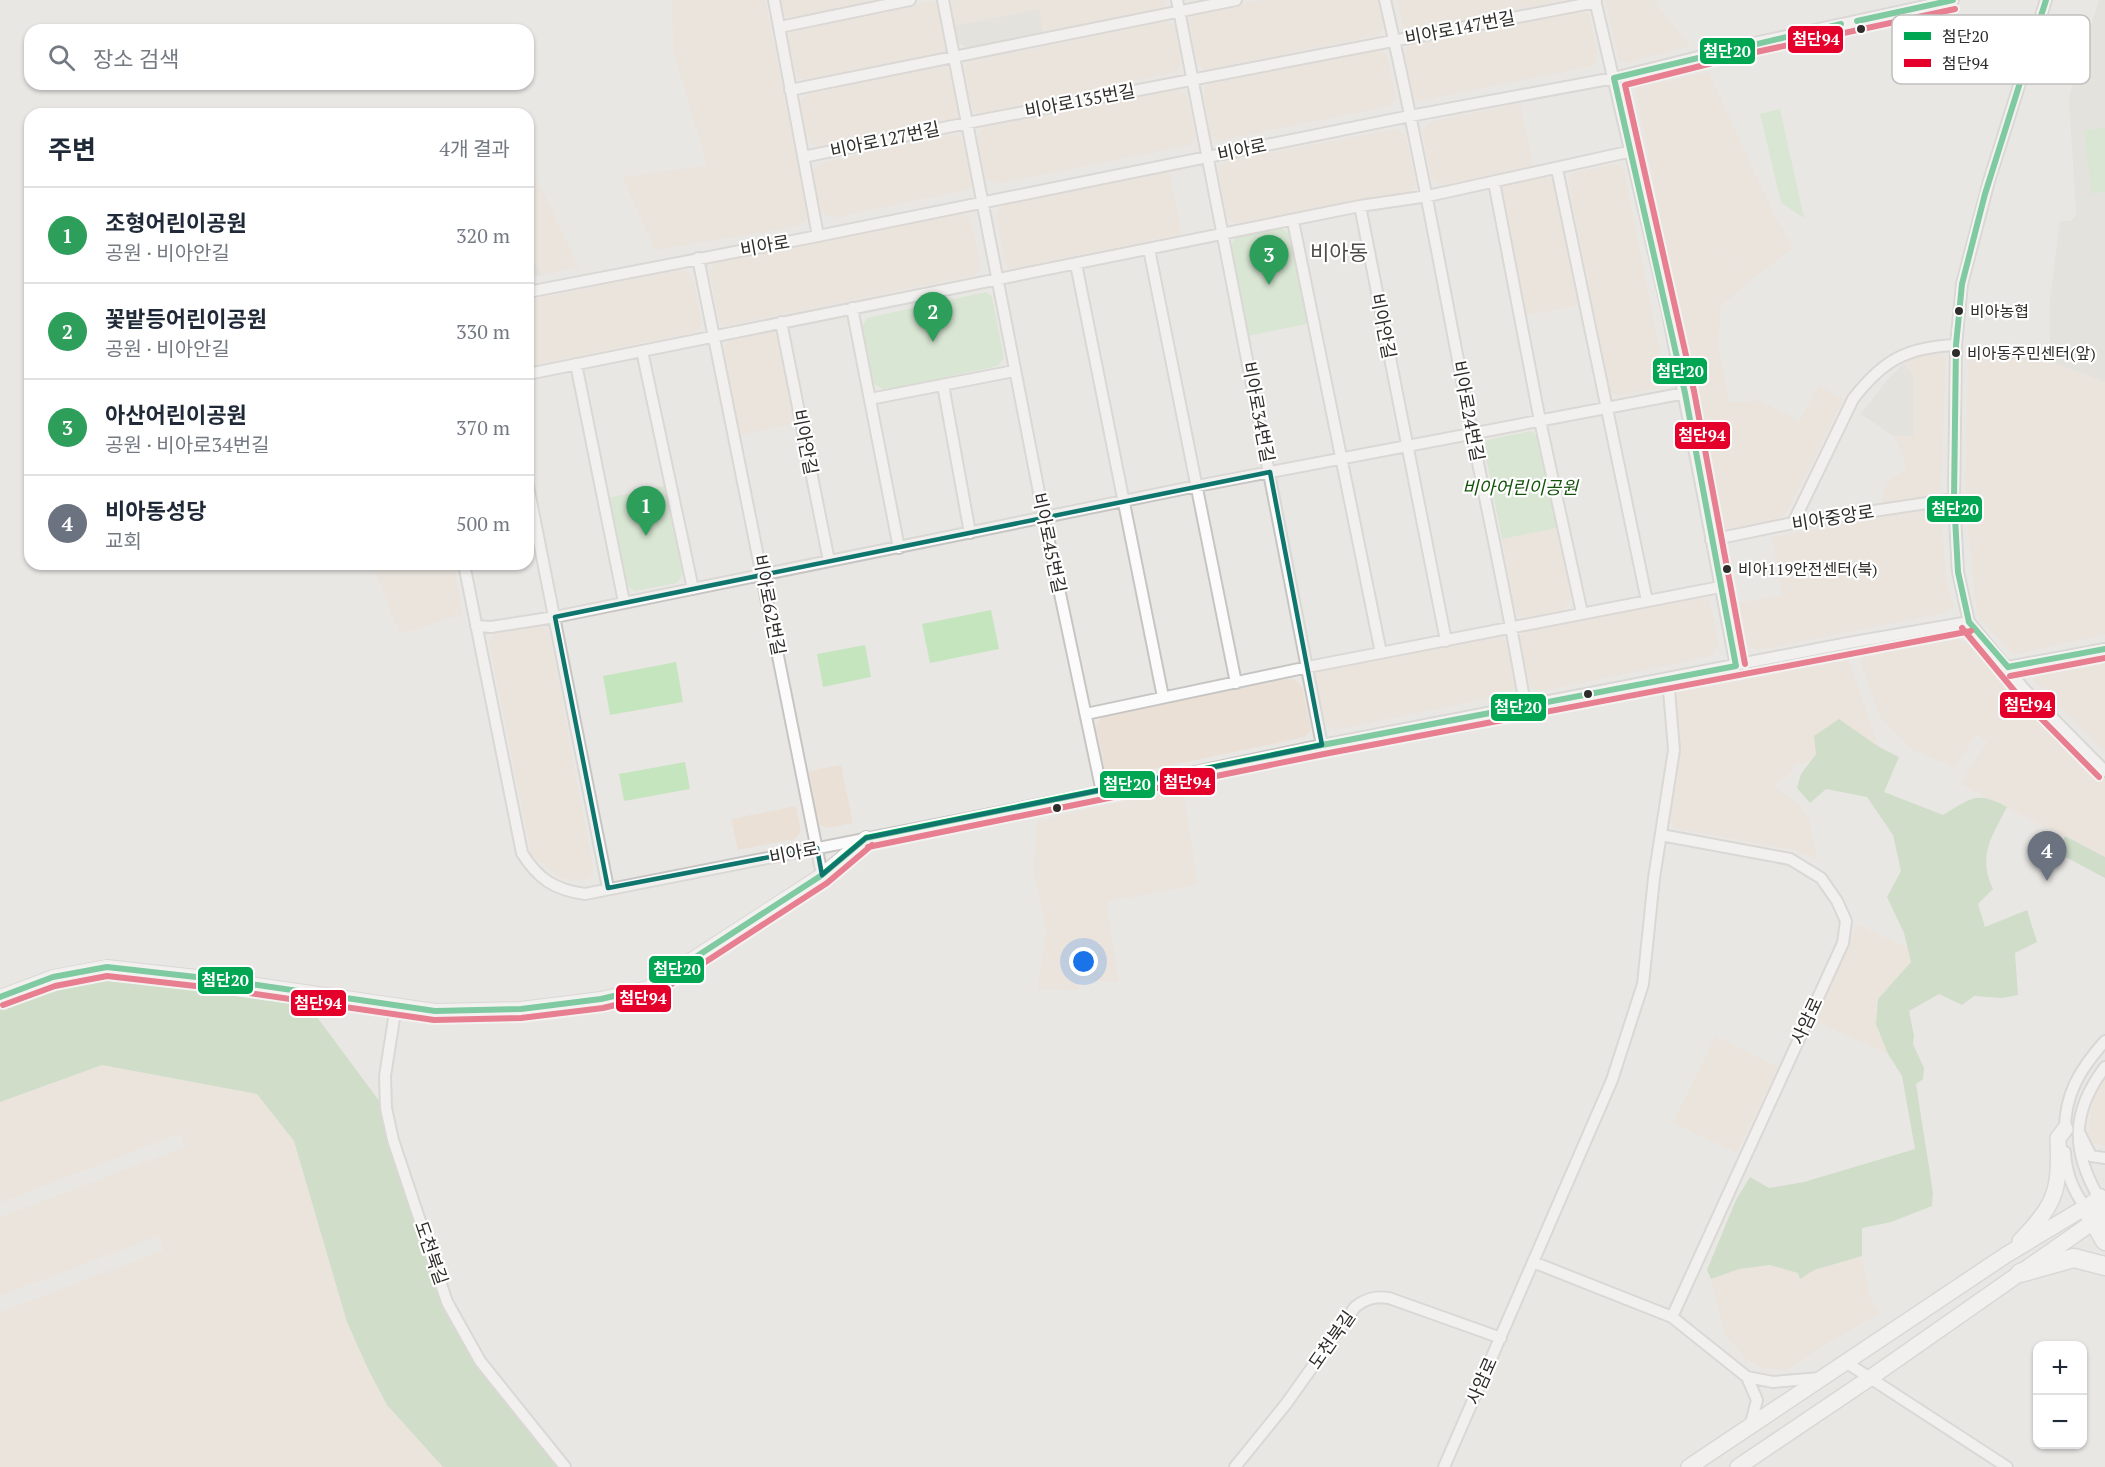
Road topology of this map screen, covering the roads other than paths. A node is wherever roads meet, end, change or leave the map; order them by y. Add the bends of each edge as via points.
1 (774, 0) edge
2 (910, 0) edge
3 (943, 0) edge
4 (1177, 0) edge
5 (1236, 0) edge
6 (1385, 0) edge
7 (1953, 0) edge
8 (2046, 0) edge
9 (1595, 1) edge
10 (1179, 12) junction
11 (2041, 15) edge
12 (780, 27) junction
13 (1394, 41) junction
14 (955, 58) junction
15 (1614, 78) junction
16 (1194, 79) junction
17 (2020, 84) edge
18 (790, 90) junction
19 (1410, 116) junction
20 (968, 123) junction
21 (1632, 151) junction
22 (803, 157) junction
23 (1208, 157) junction
24 (1557, 169) junction
25 (1494, 182) junction
26 (1428, 196) junction
27 (983, 201) junction
28 (1360, 206) junction
29 (1293, 221) junction
30 (1222, 234) junction
31 (818, 236) junction
32 (1149, 249) junction
33 (699, 258) junction
34 (1076, 264) junction
35 (999, 279) junction
36 (534, 291) edge
37 (852, 308) junction
38 (781, 322) junction
39 (714, 336) junction
40 (1956, 345) junction
41 (642, 351) junction
42 (576, 364) junction
43 (1014, 370) junction
44 (534, 373) edge
45 (942, 385) junction
46 (1685, 393) junction
47 (870, 399) junction
48 (1606, 407) junction
49 (1540, 421) junction
50 (1472, 434) junction
51 (1407, 446) junction
52 (1340, 458) junction
53 (1270, 472) junction
54 (1197, 486) junction
55 (1954, 499) junction
56 (1125, 501) junction
57 (534, 515) edge
58 (1044, 518) junction
59 (1793, 524) junction
60 (970, 533) junction
61 (1711, 540) junction
62 (899, 548) junction
63 (829, 561) junction
64 (465, 570) edge
65 (764, 575) junction
66 (1720, 587) junction
67 (693, 589) junction
68 (1647, 601) junction
69 (624, 602) junction
70 (1582, 613) junction
71 (555, 617) junction
72 (1969, 622) junction
73 (477, 626) junction
74 (1512, 626) junction
75 (1446, 641) junction
76 (2105, 649) edge
77 (1381, 653) junction
78 (1736, 666) junction
79 (1308, 667) junction
80 (2008, 668) junction
81 (1668, 678) junction
82 (1236, 683) junction
83 (1163, 697) junction
84 (1525, 705) junction
85 (1086, 714) junction
86 (1322, 745) junction
87 (2105, 771) edge
88 (1102, 792) junction
89 (1661, 835) junction
90 (866, 838) junction
91 (817, 848) junction
92 (822, 875) junction
93 (608, 888) junction
94 (0, 997) edge
95 (396, 1006) junction
96 (2105, 1041) edge
97 (2105, 1067) edge
98 (2071, 1129) junction
99 (2105, 1158) edge
100 (2099, 1207) edge
101 (2105, 1241) edge
102 (2006, 1254) junction
103 (1533, 1262) junction
104 (2105, 1266) edge
105 (2020, 1274) junction
106 (1672, 1317) junction
107 (1500, 1338) junction
108 (1847, 1363) junction
109 (1748, 1377) junction
110 (1820, 1378) junction
111 (1870, 1378) junction
112 (1750, 1427) junction
113 (565, 1467) edge
114 (1235, 1467) edge
115 (1444, 1467) edge
116 (1689, 1467) edge
117 (1738, 1467) edge
118 (2007, 1467) edge

1 - 12 street
2 - 12 street
3 - 14 street
4 - 10 street
5 - 10 street
6 - 13 street, 비아로147번길
7 - 15 street, 비아로
8 - 11 street
9 - 13 street, 비아로147번길
9 - 15 street
10 - 14 street
10 - 16 street
12 - 18 street
13 - 16 street, 비아로147번길
13 - 19 street, 비아로147번길
14 - 18 street
14 - 20 street
15 - 19 street, 비아로
15 - 21 street
16 - 20 street, 비아로135번길
16 - 23 street
17 - 40 street via 1962,284
18 - 22 street
19 - 23 street, 비아로
19 - 26 street, 비아로24번길
20 - 22 street, 비아로127번길
20 - 27 street
21 - 24 street
21 - 46 street
22 - 31 street
23 - 27 street, 비아로
23 - 30 street, 비아로34번길
24 - 25 street
24 - 48 street
25 - 26 street
25 - 49 street
26 - 28 street
26 - 50 street, 비아로24번길
27 - 31 street, 비아로
27 - 35 street, 비아로45번길
28 - 29 street
28 - 51 street, 비아안길
29 - 30 street
29 - 52 street
30 - 32 street
30 - 53 street, 비아로34번길
31 - 33 street, 비아로
32 - 34 street
32 - 54 street
33 - 36 street, 비아로
33 - 39 street, 비아로62번길
34 - 35 street
34 - 56 street
35 - 37 street
35 - 43 street, 비아로45번길
37 - 38 street
37 - 47 street
38 - 39 street
38 - 63 street, 비아안길
39 - 41 street
39 - 65 street, 비아로62번길
40 - 55 street
40 - 59 street via 1911,350 1885,365 1862,387
41 - 42 street
41 - 67 street
42 - 44 street
42 - 69 street
43 - 45 street
43 - 58 street, 비아로45번길
45 - 47 street
45 - 60 street
46 - 48 street
46 - 61 street
47 - 62 street
48 - 49 street
48 - 68 street
49 - 50 street
49 - 70 street
50 - 51 street
50 - 74 street, 비아로24번길
51 - 52 street
51 - 75 street, 비아안길
52 - 53 street
52 - 77 street
53 - 54 street
53 - 79 street, 비아로34번길
54 - 56 street
54 - 82 street
55 - 59 street, 비아중앙로
55 - 72 street via 1958,572
56 - 58 street
56 - 83 street
57 - 71 street
58 - 60 street
58 - 85 street, 비아로45번길
59 - 61 street, 비아중앙로
60 - 62 street
61 - 66 street
62 - 63 street
63 - 65 street
64 - 73 street, 비아로
65 - 67 street
65 - 91 street, 비아로62번길 via 795,751
66 - 68 street
66 - 78 street
67 - 69 street
68 - 70 street
69 - 71 street
70 - 74 street
71 - 73 street
71 - 93 street
72 - 78 street, 비아로
72 - 80 street
73 - 93 street, 비아로 via 522,853 532,870 565,891 585,894
74 - 75 street
74 - 84 street, 비아로24번길
75 - 77 street
76 - 80 street
77 - 79 street
78 - 81 street, 비아로
79 - 82 street
79 - 86 street, 비아로34번길
80 - 87 street
81 - 84 street, 비아로
81 - 89 street, 사암로 via 1674,750
82 - 83 street
83 - 85 street
84 - 86 street, 비아로
85 - 88 street, 비아로45번길
86 - 88 street, 비아로
88 - 90 street, 비아로
89 - 103 street, 사암로 via 1643,984 1629,1031 1612,1080
89 - 106 street, 사암로 via 1790,859 1821,878 1846,921 1843,943
90 - 91 street, 비아로
90 - 92 main road
91 - 92 street, 비아로62번길
91 - 93 street, 비아로
92 - 95 main road via 648,988 601,999 521,1009 435,1011
94 - 95 main road via 53,977 107,967
95 - 113 street, 도천북길 via 385,1076 386,1108 447,1302 480,1361
96 - 98 street via 2085,1063 2070,1090
97 - 98 street
98 - 99 street via 2091,1156
98 - 100 street
98 - 100 street via 2066,1165 2073,1191
98 - 102 main road via 2058,1138 2059,1177 2052,1198 2039,1220
100 - 101 highway
100 - 102 main road
100 - 105 main road
102 - 108 main road
103 - 106 street
103 - 107 street, 사암로
104 - 105 highway via 2074,1258
105 - 111 main road
106 - 109 street
107 - 114 street, 도천북길 via 1389,1298 1363,1301
107 - 115 street, 사암로
108 - 110 main road
108 - 111 street
109 - 110 street via 1773,1382
109 - 112 street via 1757,1400
110 - 112 main road
111 - 117 main road
111 - 118 street
112 - 116 main road

